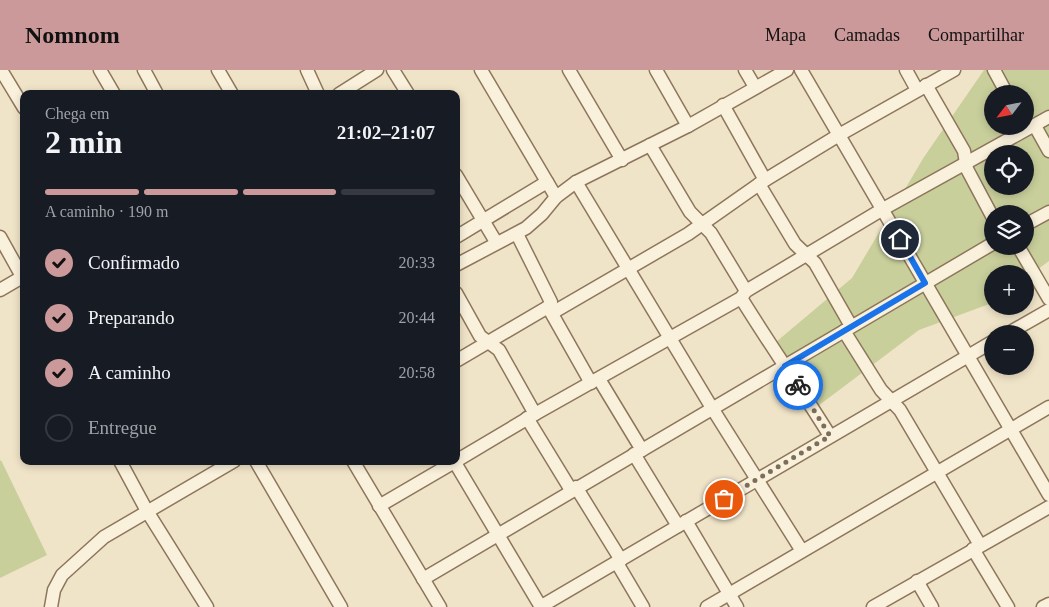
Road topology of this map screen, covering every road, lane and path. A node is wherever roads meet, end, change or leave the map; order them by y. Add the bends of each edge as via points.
1 (100, 70) edge
2 (144, 70) edge
3 (218, 70) edge
4 (307, 70) edge
5 (377, 70) edge
6 (393, 70) edge
7 (482, 70) edge
8 (569, 70) edge
9 (656, 70) edge
10 (745, 70) edge
11 (787, 70) edge
12 (801, 70) edge
13 (906, 70) edge
14 (954, 70) edge
15 (994, 70) edge
16 (5, 73) edge
17 (1002, 85) edge
18 (755, 87) junction
19 (922, 88) junction
20 (112, 90) edge
21 (155, 90) edge
22 (230, 90) edge
23 (316, 90) edge
24 (345, 90) edge
25 (406, 90) edge
26 (20, 101) edge
27 (723, 105) junction
28 (1049, 118) edge
29 (1034, 125) edge
30 (688, 126) junction
31 (1034, 133) edge
32 (839, 135) junction
33 (1015, 135) edge
34 (650, 146) junction
35 (1049, 151) edge
36 (622, 160) junction
37 (966, 163) junction
38 (460, 182) edge
39 (547, 182) junction
40 (576, 182) junction
41 (762, 182) junction
42 (556, 197) junction
43 (986, 205) edge
44 (883, 209) junction
45 (1049, 212) edge
46 (1034, 220) edge
47 (484, 222) junction
48 (703, 224) junction
49 (517, 234) junction
50 (460, 235) edge
51 (0, 237) edge
52 (496, 242) junction
53 (984, 249) edge
54 (807, 255) junction
55 (1022, 255) edge
56 (460, 263) edge
57 (628, 269) junction
58 (20, 273) edge
59 (20, 280) edge
60 (925, 283) junction
61 (0, 290) edge
62 (744, 294) junction
63 (460, 300) edge
64 (1048, 309) edge
65 (550, 310) junction
66 (1022, 325) edge
67 (848, 329) junction
68 (671, 339) junction
69 (488, 342) junction
70 (984, 347) edge
71 (968, 356) junction
72 (460, 359) edge
73 (785, 366) junction
74 (595, 381) junction
75 (892, 401) junction
76 (1049, 407) edge
77 (712, 408) junction
78 (531, 416) junction
79 (1011, 430) junction
80 (830, 436) junction
81 (638, 452) junction
82 (460, 458) edge
83 (122, 465) edge
84 (227, 465) edge
85 (258, 465) edge
86 (355, 465) edge
87 (448, 465) edge
88 (457, 465) edge
89 (938, 474) junction
90 (757, 479) junction
91 (574, 489) junction
92 (1049, 495) edge
93 (379, 506) junction
94 (1049, 507) edge
95 (147, 511) junction
96 (682, 524) junction
97 (498, 534) junction
98 (977, 547) junction
99 (802, 551) junction
100 (619, 561) junction
101 (423, 579) junction
102 (917, 581) junction
103 (730, 594) junction
104 (1049, 604) edge
105 (51, 607) edge
106 (207, 607) edge
107 (341, 607) edge
108 (440, 607) edge
109 (540, 607) edge
110 (643, 607) edge
111 (707, 607) edge
112 (737, 607) edge
113 (873, 607) edge
114 (932, 607) edge
115 (1008, 607) edge
116 (1043, 607) edge

1 - 20 street
2 - 21 street
3 - 22 street
4 - 23 street
5 - 24 street
6 - 25 street
7 - 39 street
8 - 36 street
9 - 30 street
10 - 18 street
11 - 18 street
12 - 32 street
13 - 19 street
14 - 19 street
15 - 17 street
16 - 26 street
18 - 27 street
19 - 32 street
19 - 37 street via 964,151
27 - 30 street
27 - 41 street
28 - 29 street
30 - 34 street
31 - 35 street
32 - 41 street
32 - 44 street
33 - 37 street
34 - 36 street
34 - 48 street via 690,212
36 - 40 street
37 - 43 street
37 - 44 street
38 - 47 street
39 - 42 street
39 - 47 street
40 - 42 street
40 - 57 street
41 - 48 street
41 - 54 street via 795,244
42 - 49 street via 536,220
44 - 54 street
44 - 60 street
45 - 46 street
47 - 50 street
47 - 52 street
48 - 57 street
48 - 62 street
49 - 52 street
49 - 65 street via 551,302
51 - 58 street
52 - 56 street
53 - 60 street
54 - 62 street
54 - 67 street via 815,263
55 - 64 street
57 - 65 street
57 - 68 street
59 - 61 street
60 - 67 street
60 - 71 street
62 - 68 street
62 - 73 street
63 - 69 street via 476,330
64 - 66 street
65 - 69 street
65 - 74 street
67 - 73 street
67 - 75 street via 881,390
68 - 74 street
68 - 77 street
69 - 72 street
69 - 78 street via 498,350
70 - 71 street
71 - 75 street
71 - 79 street
73 - 77 street
73 - 80 street
74 - 78 street
74 - 81 street
75 - 80 street
75 - 89 street
76 - 79 street
77 - 81 street
77 - 90 street
78 - 82 street
78 - 91 street
79 - 89 street
79 - 92 street
80 - 90 street
81 - 91 street
81 - 96 street
83 - 95 street
84 - 95 street
85 - 107 street
86 - 93 street
87 - 93 street
88 - 97 street
89 - 98 street
89 - 99 street
90 - 96 street
90 - 99 street
91 - 97 street
91 - 100 street
93 - 101 street
94 - 98 street
95 - 105 street via 104,536 62,574 54,590
95 - 106 street
96 - 100 street
96 - 103 street
97 - 101 street
97 - 109 street
98 - 102 street
98 - 115 street
99 - 103 street
100 - 109 street
100 - 110 street
101 - 108 street
102 - 113 street
102 - 114 street
103 - 111 street
103 - 112 street
104 - 116 street

